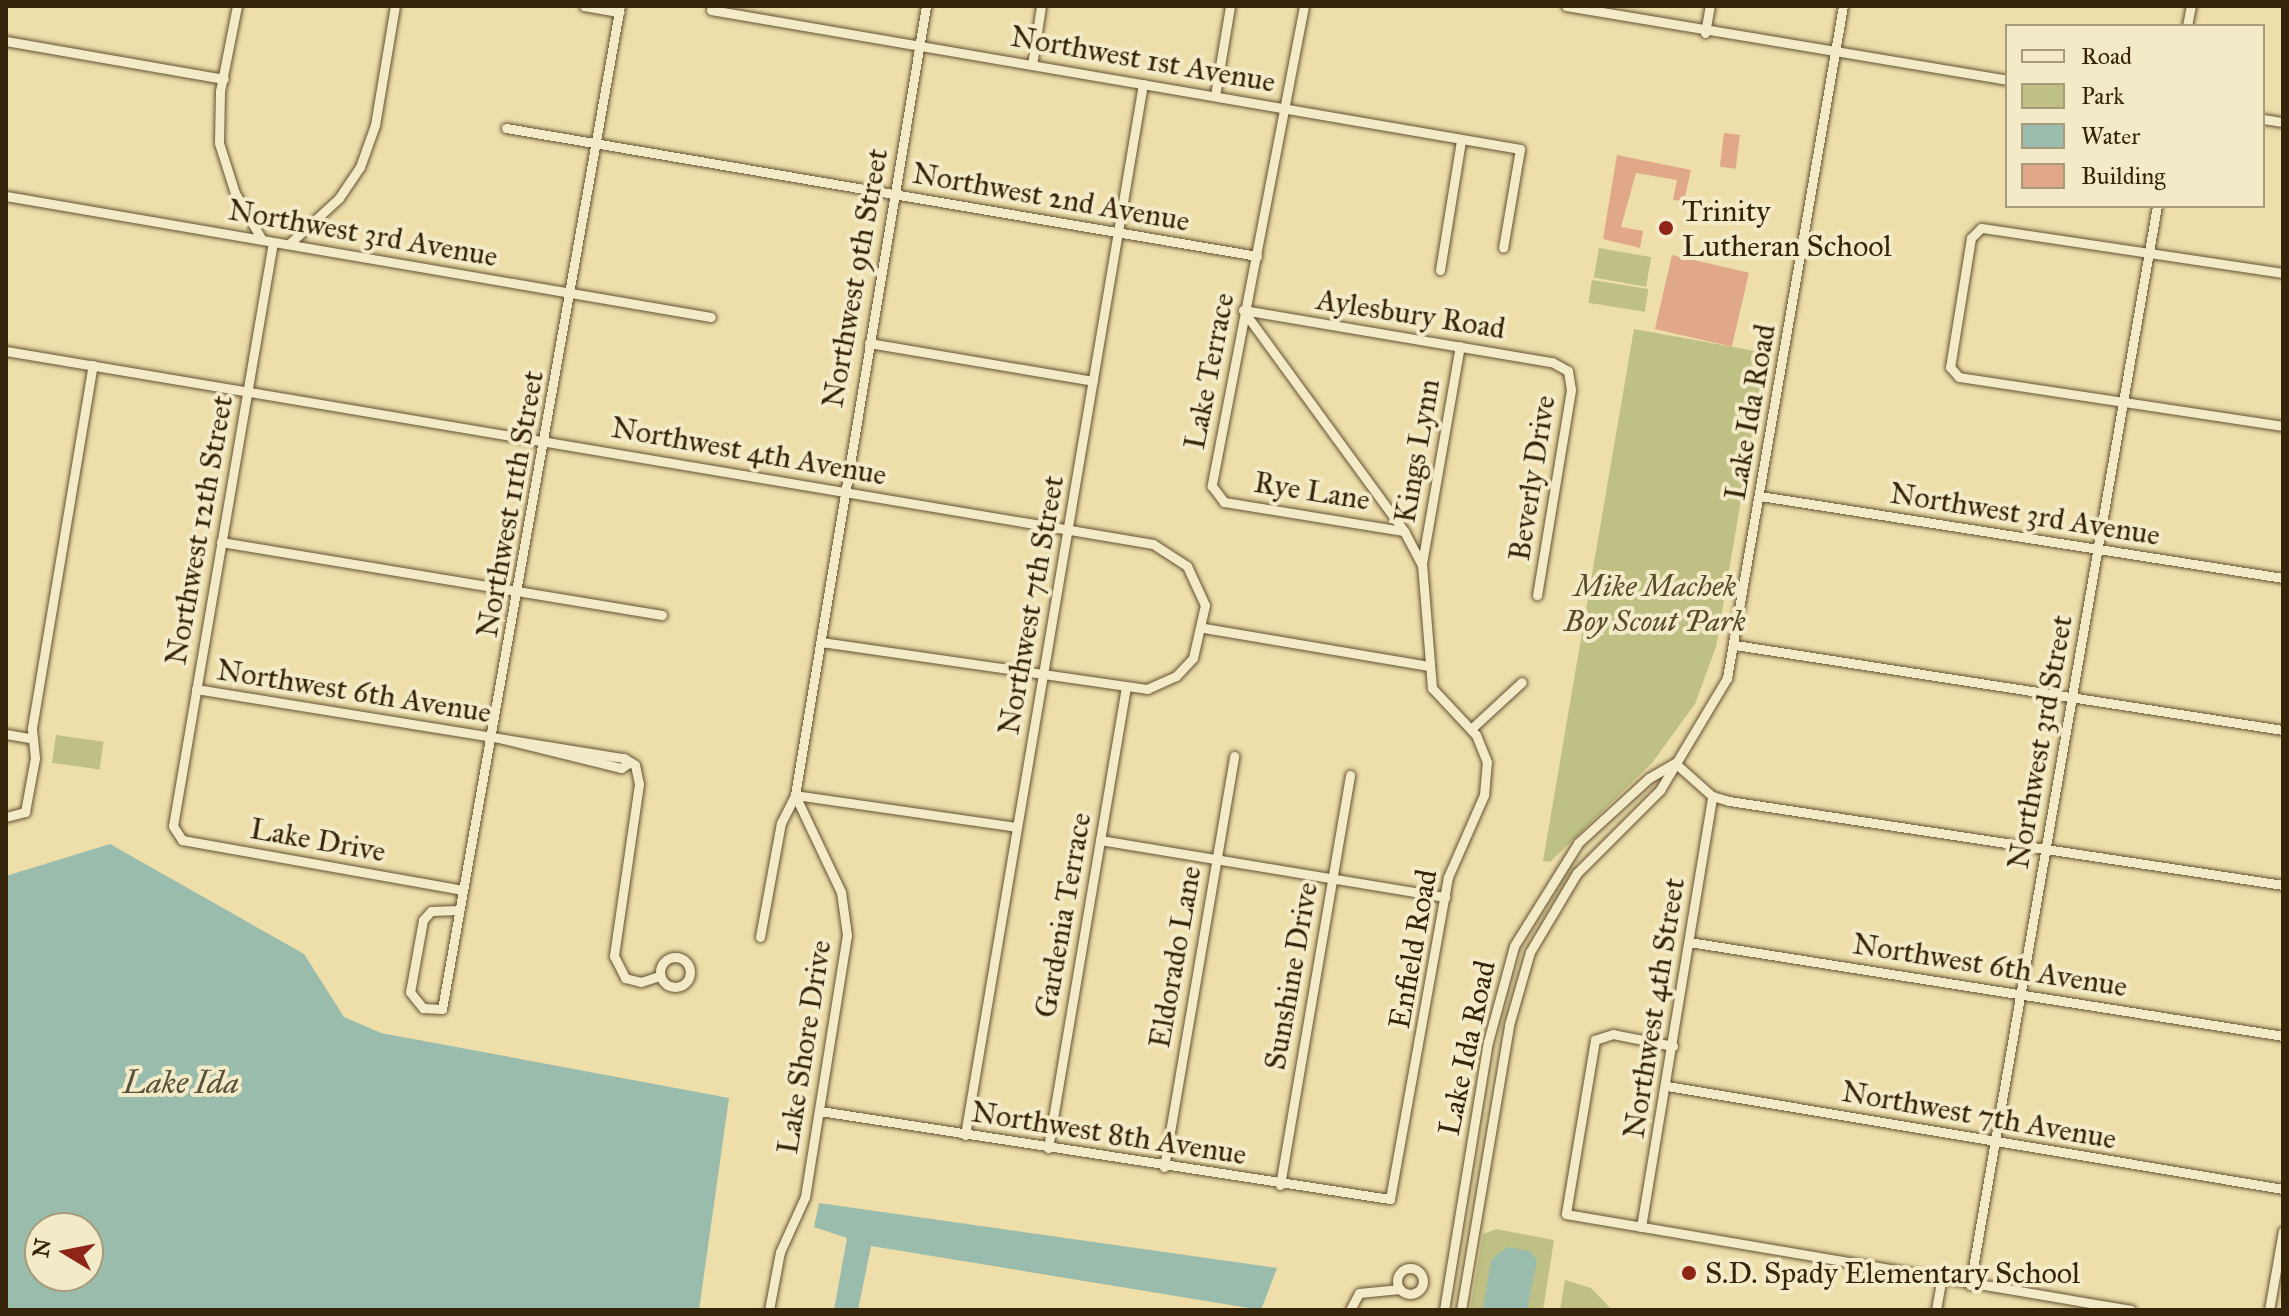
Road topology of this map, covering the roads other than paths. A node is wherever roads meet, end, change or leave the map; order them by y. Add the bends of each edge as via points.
1 (237, 6) edge
2 (395, 6) edge
3 (584, 6) edge
4 (926, 6) edge
5 (1041, 6) edge
6 (1230, 6) edge
7 (1304, 6) edge
8 (1566, 6) edge
9 (1710, 6) edge
10 (1843, 6) edge
11 (620, 9) edge
12 (711, 10) dead end
13 (1705, 33) junction
14 (6, 41) edge
15 (920, 45) junction
16 (1835, 54) junction
17 (1032, 65) junction
18 (224, 79) junction
19 (2005, 80) edge
20 (1143, 84) junction
21 (1215, 96) junction
22 (1283, 108) junction
23 (506, 128) dead end
24 (1461, 140) junction
25 (597, 143) junction
26 (894, 194) junction
27 (6, 196) edge
28 (2157, 208) edge
29 (1118, 232) junction
30 (262, 240) junction
31 (273, 242) junction
32 (289, 244) junction
33 (1503, 248) dead end
34 (2149, 252) junction
35 (1257, 256) junction
36 (1440, 270) dead end
37 (2283, 273) edge
38 (571, 293) junction
39 (1243, 310) junction
40 (711, 317) dead end
41 (869, 343) junction
42 (1460, 346) junction
43 (6, 351) edge
44 (93, 365) junction
45 (1568, 371) joint
46 (1093, 381) junction
47 (247, 391) junction
48 (2124, 400) junction
49 (2283, 426) edge
50 (545, 440) junction
51 (843, 492) junction
52 (1214, 495) joint
53 (1760, 496) junction
54 (1068, 529) junction
55 (1404, 531) junction
56 (221, 542) junction
57 (2098, 549) junction
58 (1422, 565) junction
59 (2283, 578) edge
60 (519, 591) junction
61 (1537, 595) dead end
62 (662, 615) dead end
63 (1204, 628) junction
64 (822, 642) junction
65 (1735, 645) junction
66 (1429, 666) junction
67 (1043, 678) junction
68 (1522, 682) dead end
69 (196, 689) junction
70 (1126, 689) junction
71 (2072, 697) junction
72 (1471, 729) junction
73 (2283, 730) edge
74 (6, 734) edge
75 (33, 739) junction
76 (491, 740) junction
77 (1234, 756) dead end
78 (1675, 763) junction
79 (1350, 775) dead end
80 (795, 795) junction
81 (1712, 796) junction
82 (6, 817) edge
83 (173, 826) joint
84 (1017, 827) junction
85 (1100, 840) junction
86 (2045, 849) junction
87 (1216, 860) junction
88 (1332, 880) junction
89 (2283, 885) edge
90 (462, 890) junction
91 (1445, 897) junction
92 (459, 910) junction
93 (760, 937) dead end
94 (1689, 942) junction
95 (660, 976) dead end
96 (2021, 994) junction
97 (1492, 1021) junction
98 (1509, 1025) junction
99 (2283, 1036) edge
100 (1673, 1046) junction
101 (1667, 1086) junction
102 (820, 1111) junction
103 (965, 1135) junction
104 (1996, 1142) junction
105 (1048, 1148) junction
106 (1164, 1167) junction
107 (1280, 1185) junction
108 (1463, 1189) junction
109 (2283, 1189) edge
110 (1390, 1199) joint
111 (1476, 1217) junction
112 (1641, 1227) junction
113 (2283, 1231) edge
114 (1941, 1281) junction
115 (1970, 1285) junction
116 (1400, 1289) dead end
117 (769, 1310) edge
118 (1350, 1310) edge
119 (1444, 1310) edge
120 (1461, 1310) edge
121 (1936, 1310) edge
122 (2131, 1310) edge
123 (2269, 1310) edge

1 - 18 street
2 - 32 street via 364,157 339,198
3 - 11 street
4 - 15 street, Northwest 9th Street
5 - 17 street
6 - 21 street
7 - 22 street, Lake Terrace
8 - 13 street
9 - 13 street
10 - 16 street, Lake Ida Road
11 - 25 street, Northwest 11th Street
12 - 15 street, Northwest 1st Avenue
13 - 16 street
14 - 18 street
15 - 17 street, Northwest 1st Avenue
15 - 26 street, Northwest 9th Street
16 - 19 street
16 - 53 street, Lake Ida Road
17 - 20 street, Northwest 1st Avenue
18 - 30 street via 218,121 222,158
20 - 21 street, Northwest 1st Avenue
20 - 29 street, Northwest 7th Street
21 - 22 street, Northwest 1st Avenue
22 - 24 street, Northwest 1st Avenue
22 - 35 street, Lake Terrace
23 - 25 street, Northwest 2nd Avenue
24 - 33 street, Northwest 1st Avenue via 1520,149
24 - 36 street
25 - 26 street, Northwest 2nd Avenue
25 - 38 street, Northwest 11th Street
26 - 29 street, Northwest 2nd Avenue
26 - 41 street, Northwest 9th Street
27 - 30 street, Northwest 3rd Avenue
28 - 34 street, Northwest 3rd Street
29 - 35 street, Northwest 2nd Avenue
29 - 46 street, Northwest 7th Street
30 - 31 street, Northwest 3rd Avenue
31 - 32 street, Northwest 3rd Avenue
31 - 47 street, Northwest 12th Street
32 - 38 street, Northwest 3rd Avenue
34 - 37 street
34 - 48 street, Northwest 3rd Street
34 - 48 street via 1981,228 1971,238 1953,374
35 - 39 street, Lake Terrace
38 - 40 street, Northwest 3rd Avenue
38 - 50 street, Northwest 11th Street
39 - 42 street, Aylesbury Road
39 - 52 street, Lake Terrace
39 - 55 street, Enfield Road
41 - 46 street
41 - 51 street, Northwest 9th Street
42 - 45 street, Aylesbury Road
42 - 58 street, Kings Lynn
43 - 44 street, Northwest 4th Avenue
44 - 47 street, Northwest 4th Avenue
44 - 75 street
45 - 61 street, Beverly Drive via 1571,390
46 - 54 street, Northwest 7th Street
47 - 50 street, Northwest 4th Avenue
47 - 56 street, Northwest 12th Street
48 - 49 street
48 - 57 street, Northwest 3rd Street
50 - 51 street, Northwest 4th Avenue
50 - 60 street, Northwest 11th Street
51 - 54 street, Northwest 4th Avenue
51 - 64 street, Northwest 9th Street
52 - 55 street, Rye Lane
53 - 57 street, Northwest 3rd Avenue
53 - 65 street, Lake Ida Road
54 - 63 street, Northwest 4th Avenue via 1153,544 1179,558 1200,590
54 - 67 street, Northwest 7th Street
55 - 58 street, Enfield Road
56 - 60 street
56 - 69 street, Northwest 12th Street
57 - 59 street, Northwest 3rd Avenue
57 - 71 street, Northwest 3rd Street
58 - 66 street, Enfield Road
60 - 62 street
60 - 76 street, Northwest 11th Street
63 - 66 street
63 - 70 street via 1197,651 1176,676 1147,689
64 - 67 street
64 - 80 street, Northwest 9th Street
65 - 71 street
65 - 78 street, Lake Ida Road via 1715,705
66 - 72 street, Enfield Road via 1438,700
67 - 70 street
67 - 84 street, Northwest 7th Street
68 - 72 street
69 - 76 street, Northwest 6th Avenue
69 - 83 street, Northwest 12th Street
70 - 85 street, Gardenia Terrace
71 - 73 street
71 - 86 street, Northwest 3rd Street
72 - 91 street, Enfield Road via 1483,748 1487,778
74 - 75 street
75 - 82 street via 25,812
76 - 90 street, Northwest 11th Street
76 - 95 street, Northwest 6th Avenue via 629,763 639,784 614,956 625,978 641,982
77 - 87 street, Eldorado Lane
78 - 81 street
78 - 97 street, Lake Ida Road via 1610,812 1563,861 1514,946
78 - 98 street, Lake Ida Road via 1660,790 1606,840 1557,901 1530,952
79 - 88 street, Sunshine Drive
80 - 84 street
80 - 93 street, Northwest 9th Street via 781,823
80 - 102 street, Lake Shore Drive via 841,892 847,927
81 - 86 street
81 - 94 street, Northwest 4th Street
83 - 90 street, Lake Drive via 182,840
84 - 103 street, Northwest 7th Street
85 - 87 street
85 - 105 street, Gardenia Terrace
86 - 89 street
86 - 96 street, Northwest 3rd Street
87 - 88 street
87 - 106 street, Eldorado Lane
88 - 91 street
88 - 107 street, Sunshine Drive
90 - 92 street, Northwest 11th Street
91 - 110 street, Enfield Road
92 - 92 street, Northwest 11th Street via 431,911 423,920 413,976 417,1005 442,1009
94 - 96 street, Northwest 6th Avenue
94 - 100 street, Northwest 4th Street
96 - 99 street, Northwest 6th Avenue
96 - 104 street, Northwest 3rd Street
97 - 98 street
97 - 108 street, Lake Ida Road
98 - 111 street, Lake Ida Road
100 - 101 street, Northwest 4th Street
100 - 112 street via 1613,1034 1595,1040 1566,1214
101 - 104 street, Northwest 7th Avenue
101 - 112 street, Northwest 4th Street
102 - 103 street, Northwest 8th Avenue
102 - 117 street, Lake Shore Drive via 805,1197 780,1252
103 - 105 street, Northwest 8th Avenue
104 - 109 street, Northwest 7th Avenue
104 - 115 street, Northwest 3rd Street
105 - 106 street, Northwest 8th Avenue
106 - 107 street, Northwest 8th Avenue
107 - 110 street, Northwest 8th Avenue
108 - 111 street
108 - 119 street, Lake Ida Road
111 - 120 street, Lake Ida Road
112 - 114 street
113 - 123 street
114 - 115 street
114 - 121 street
115 - 122 street
116 - 118 street via 1359,1293

